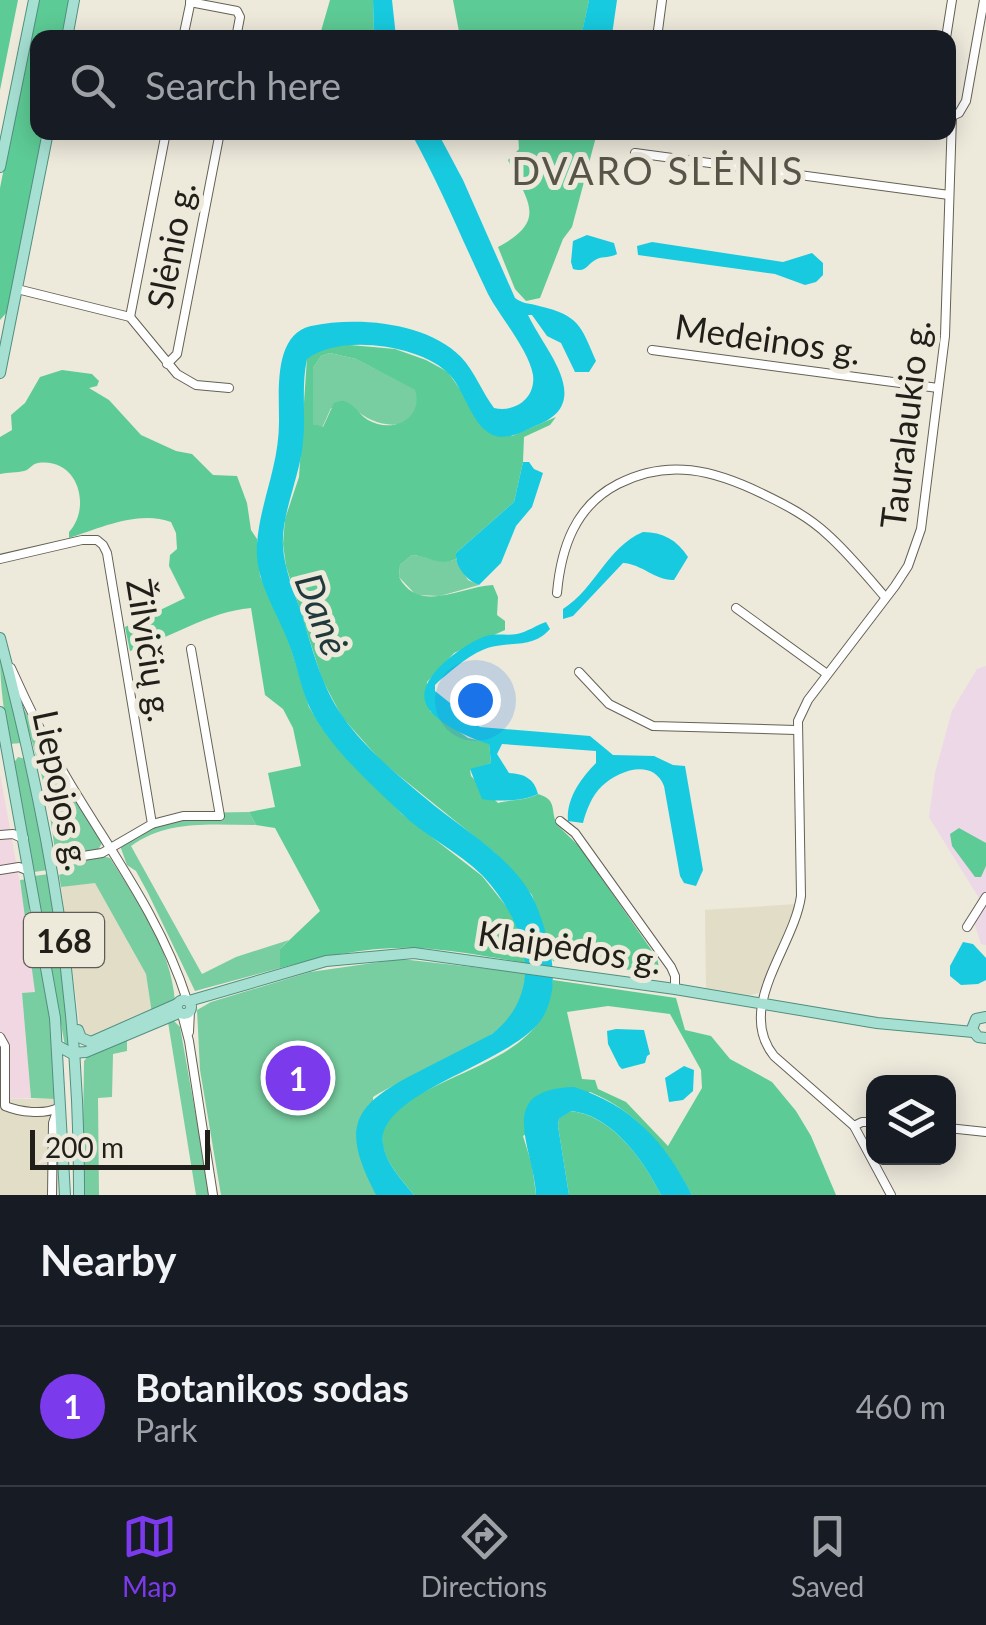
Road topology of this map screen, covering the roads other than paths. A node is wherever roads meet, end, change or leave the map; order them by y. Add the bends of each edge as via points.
1 (34, 0) edge
2 (74, 0) edge
3 (662, 0) edge
4 (952, 0) edge
5 (984, 0) edge
6 (190, 1) edge
7 (68, 30) edge
8 (185, 30) edge
9 (238, 30) edge
10 (659, 30) edge
11 (947, 30) edge
12 (956, 113) edge
13 (46, 140) edge
14 (164, 140) edge
15 (218, 140) edge
16 (950, 140) edge
17 (635, 153) dead end
18 (0, 168) edge
19 (949, 195) junction
20 (17, 290) junction
21 (13, 310) junction
22 (130, 317) junction
23 (0, 324) edge
24 (0, 340) edge
25 (652, 350) dead end
26 (4, 353) junction
27 (168, 364) junction
28 (0, 373) edge
29 (229, 388) dead end
30 (938, 388) junction
31 (0, 559) edge
32 (557, 592) dead end
33 (885, 597) junction
34 (736, 608) dead end
35 (0, 638) edge
36 (191, 649) dead end
37 (4, 650) junction
38 (579, 672) dead end
39 (828, 674) junction
40 (0, 712) edge
41 (796, 730) junction
42 (30, 752) junction
43 (9, 756) junction
44 (20, 819) junction
45 (560, 821) dead end
46 (152, 824) junction
47 (4, 834) edge
48 (25, 845) junction
49 (110, 849) junction
50 (52, 861) junction
51 (18, 867) junction
52 (0, 870) edge
53 (30, 872) junction
54 (986, 897) edge
55 (967, 927) dead end
56 (176, 973) junction
57 (181, 984) junction
58 (675, 990) junction
59 (763, 1004) junction
60 (186, 1008) junction
61 (986, 1016) edge
62 (74, 1020) junction
63 (974, 1027) junction
64 (0, 1037) edge
65 (986, 1038) edge
66 (190, 1041) junction
67 (58, 1046) junction
68 (81, 1053) junction
69 (60, 1070) junction
70 (77, 1076) junction
71 (60, 1104) junction
72 (48, 1113) junction
73 (866, 1122) edge
74 (53, 1123) junction
75 (854, 1126) junction
76 (956, 1129) edge
77 (986, 1132) edge
78 (52, 1195) edge
79 (65, 1195) edge
80 (78, 1195) edge
81 (213, 1195) edge
82 (891, 1195) edge

1 - 18 main road
2 - 7 main road
3 - 10 street
4 - 11 street
5 - 12 street via 966,101
6 - 8 street
6 - 9 street via 236,12
13 - 20 main road
14 - 22 street
15 - 27 street, Slėnio g. via 177,354
16 - 19 street, Tauralaukio g.
17 - 19 street
19 - 30 street, Tauralaukio g.
20 - 21 main road
20 - 22 street
21 - 23 main road
21 - 26 main road
22 - 27 street
24 - 26 main road
25 - 30 street, Medeinos g.
26 - 28 main road
27 - 29 street via 196,385
30 - 33 street, Tauralaukio g. via 921,529 908,566
31 - 46 street, Žilvičių g. via 82,540 103,544
32 - 33 street via 564,548 580,516 630,478 672,468 727,476 794,509
33 - 39 street, Tauralaukio g.
34 - 39 street
35 - 37 main road, Liepojos g. / 168
36 - 46 street via 220,816
37 - 42 main road, Liepojos g. / 168
37 - 49 street via 40,729
38 - 41 street via 610,704 653,726
39 - 41 street, Tauralaukio g. via 802,709
40 - 43 main road, Liepojos g. / 168
41 - 59 street, Tauralaukio g. via 801,896
42 - 43 main road via 19,749
42 - 50 main road, Liepojos g. / 168
43 - 44 main road, Liepojos g. / 168
44 - 47 street
44 - 48 main road, Liepojos g. / 168
45 - 58 street via 576,833 671,968
46 - 49 street
47 - 48 street
48 - 51 street
48 - 53 main road, Liepojos g. / 168
49 - 50 street
49 - 56 street via 162,936
50 - 62 main road, Liepojos g. / 168
51 - 52 street
51 - 53 street
53 - 67 main road, Liepojos g. / 168
54 - 55 street
56 - 57 street
56 - 60 street
57 - 60 street
57 - 60 street via 194,997
58 - 59 main road, Klaipėdos g.
58 - 60 main road, Klaipėdos g. via 436,954 372,955 296,968
59 - 63 main road, Klaipėdos g. via 877,1023
59 - 75 street via 768,1049
60 - 62 main road via 92,1042 80,1038
60 - 66 street
60 - 66 street
60 - 68 main road, Klaipėdos g.
61 - 63 main road, Klaipėdos g.
62 - 68 main road, Liepojos g. / 168
63 - 65 main road
64 - 72 street via 5,1106
66 - 81 street
67 - 68 main road
67 - 69 main road, Liepojos g. / 168
68 - 70 main road, Liepojos g. / 168
69 - 70 main road via 68,1066
69 - 71 main road, Liepojos g. / 168
70 - 80 main road, Liepojos g. / 168
71 - 72 street
71 - 74 street
71 - 79 main road, Liepojos g. / 168
72 - 74 street
73 - 75 street
74 - 78 street
75 - 82 street
76 - 77 street

